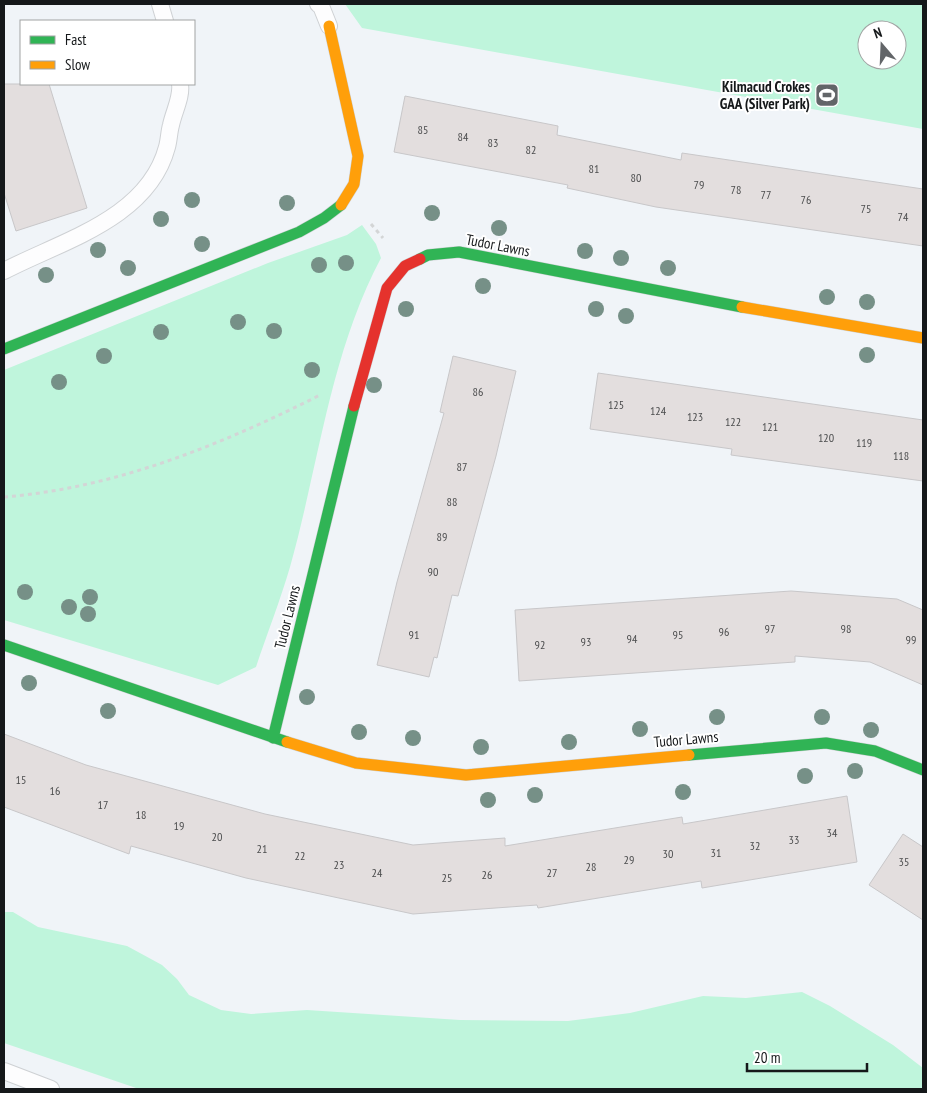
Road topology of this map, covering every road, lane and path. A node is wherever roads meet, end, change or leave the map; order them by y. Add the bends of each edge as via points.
1 (160, 4) edge
2 (318, 4) edge
3 (165, 20) edge
4 (329, 26) joint
5 (180, 85) edge
6 (349, 197) junction
7 (405, 266) junction
8 (4, 270) edge
9 (923, 338) edge
10 (4, 349) edge
11 (362, 374) junction
12 (4, 497) edge
13 (4, 645) edge
14 (272, 738) junction
15 (923, 770) edge
16 (4, 1071) edge
17 (51, 1089) edge

1 - 3 lane
2 - 4 lane
4 - 6 street via 358,156 358,176
5 - 8 lane via 167,148 157,171 126,208 99,225
6 - 7 path
6 - 10 street via 327,218 299,232
7 - 9 street, Tudor Lawns via 428,255 459,252 799,318
7 - 11 street, Tudor Lawns via 387,288
11 - 12 path via 280,415 175,458 84,486
11 - 14 street, Tudor Lawns
13 - 14 street, Tudor Lawns
14 - 15 street, Tudor Lawns via 356,763 466,775 826,743 875,751
16 - 17 lane

